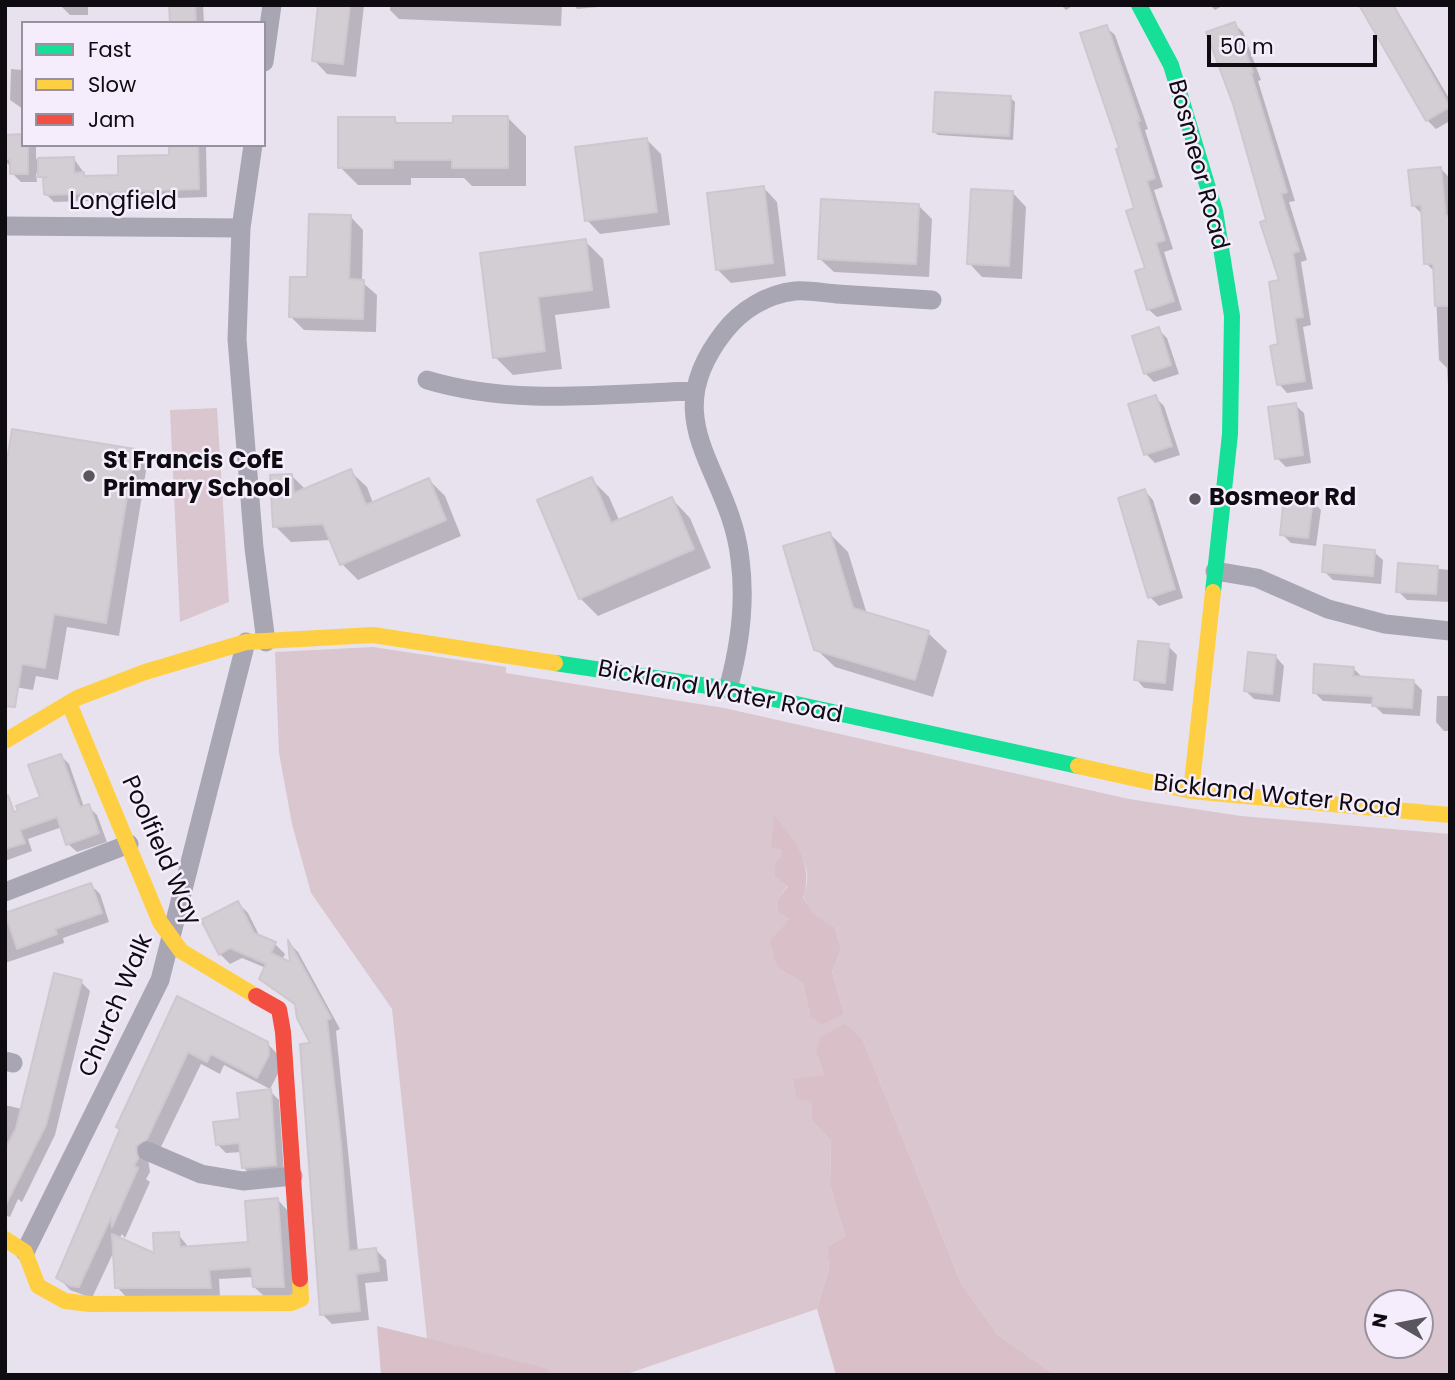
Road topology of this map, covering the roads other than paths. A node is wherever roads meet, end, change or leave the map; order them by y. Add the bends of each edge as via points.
1 (272, 5) edge
2 (1139, 5) edge
3 (266, 48) edge
4 (253, 147) edge
5 (5, 226) edge
6 (241, 228) junction
7 (932, 300) dead end
8 (427, 380) dead end
9 (693, 391) junction
10 (1215, 571) junction
11 (1450, 631) edge
12 (256, 642) junction
13 (728, 690) junction
14 (69, 703) junction
15 (5, 741) edge
16 (1191, 791) junction
17 (1450, 815) edge
18 (128, 844) junction
19 (5, 892) edge
20 (172, 943) junction
21 (147, 1152) dead end
22 (293, 1176) junction
23 (5, 1238) edge
24 (25, 1252) junction

1 - 3 street
2 - 10 street, Bosmeor Road via 1171,65 1211,198 1231,316 1230,434
4 - 6 street
5 - 6 street, Longfield
6 - 12 street via 237,339 254,548
7 - 9 street via 796,291 765,298 734,318 720,336 707,354
8 - 9 street via 504,396
9 - 13 street via 697,441 733,515 740,558 744,603
10 - 11 street via 1256,578 1328,608 1385,624
10 - 16 street, Bosmeor Road
12 - 13 street, Bickland Water Road via 373,635
12 - 14 street, Bickland Water Road via 145,672
12 - 20 street, Church Walk
13 - 16 street, Bickland Water Road
14 - 15 street, Bickland Water Road
14 - 18 street, Poolfield Way
16 - 17 street, Bickland Water Road
18 - 19 street
18 - 20 street, Poolfield Way
20 - 22 street, Poolfield Way via 279,1009
20 - 24 street, Church Walk via 149,1005
21 - 22 street via 201,1174 243,1181
22 - 24 street, Poolfield Way via 301,1299 291,1303 65,1301 38,1286
23 - 24 street

